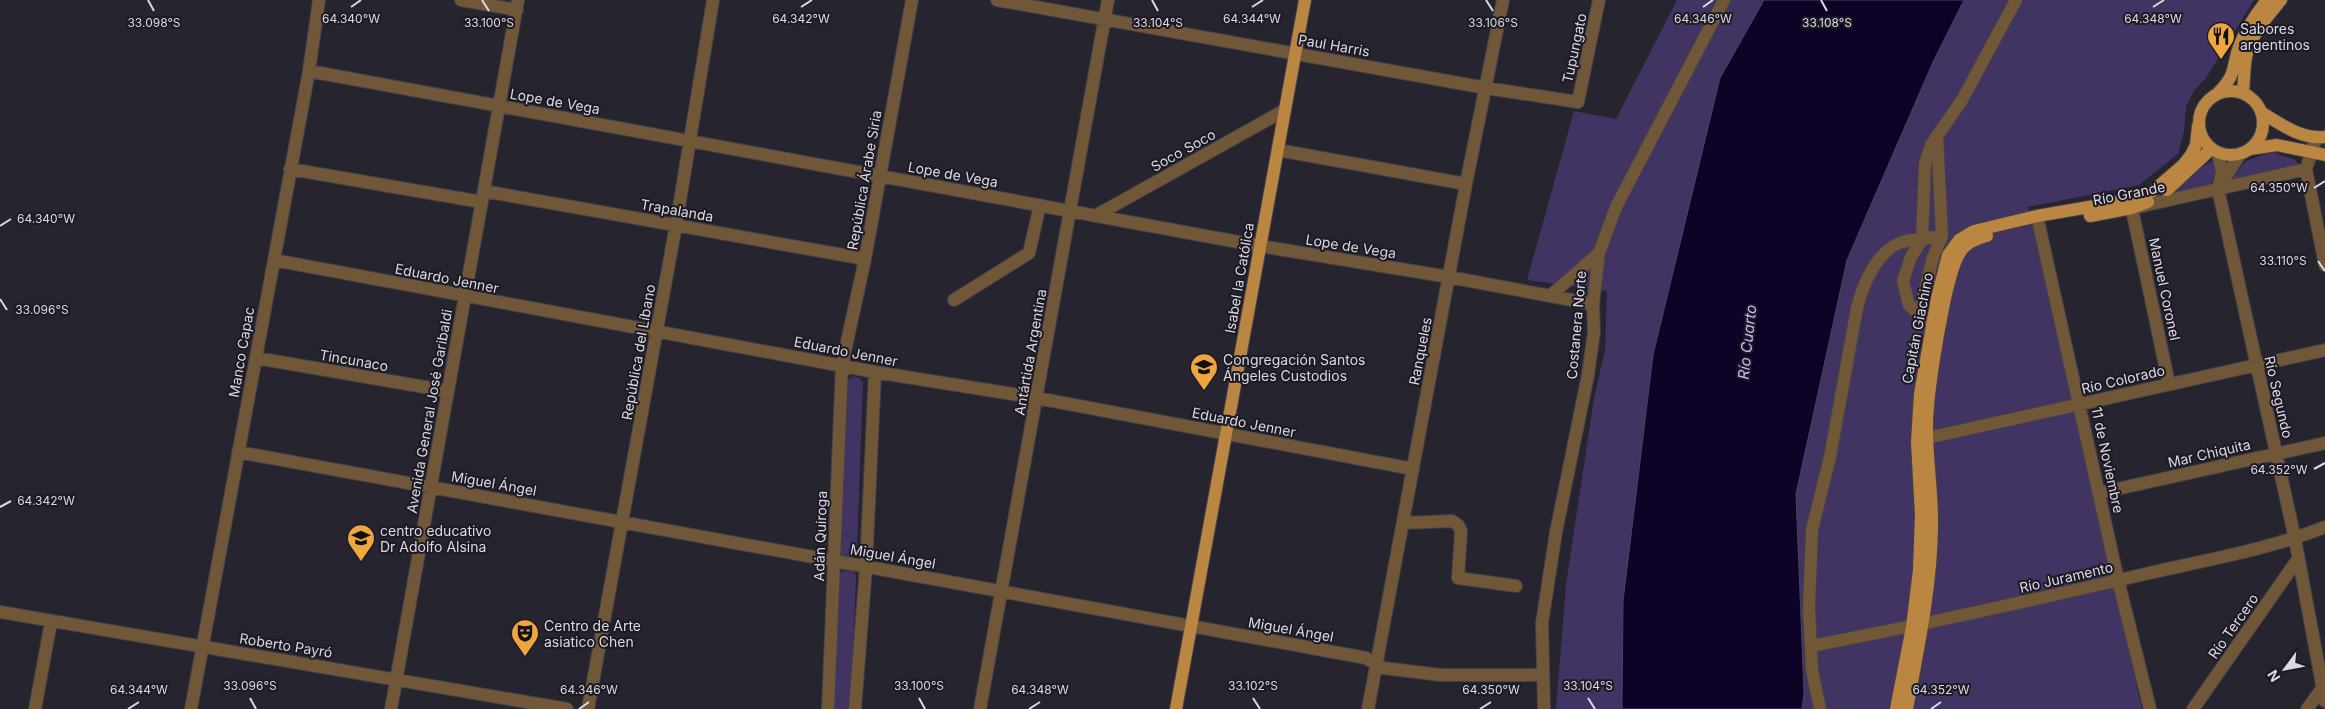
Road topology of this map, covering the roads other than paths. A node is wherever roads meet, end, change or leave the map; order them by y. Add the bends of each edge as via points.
1 (319, 0) edge
2 (461, 0) edge
3 (713, 0) edge
4 (912, 0) edge
5 (997, 0) edge
6 (1108, 0) edge
7 (1305, 0) edge
8 (1504, 0) edge
9 (1599, 0) edge
10 (1724, 0) edge
11 (2016, 0) edge
12 (2267, 0) edge
13 (2281, 0) edge
14 (518, 5) edge
15 (1105, 20) junction
16 (1295, 54) junction
17 (309, 71) junction
18 (1486, 88) junction
19 (2218, 93) junction
20 (2243, 93) junction
21 (1578, 102) joint
22 (499, 106) junction
23 (1285, 110) junction
24 (2261, 112) junction
25 (2198, 126) junction
26 (1937, 135) junction
27 (2321, 137) edge
28 (691, 141) junction
29 (1278, 150) junction
30 (2215, 151) junction
31 (2246, 151) junction
32 (2312, 153) junction
33 (2325, 155) edge
34 (290, 169) junction
35 (2306, 169) junction
36 (880, 176) junction
37 (1466, 184) junction
38 (2218, 189) junction
39 (483, 196) junction
40 (2131, 204) junction
41 (1040, 206) junction
42 (1070, 211) junction
43 (1095, 216) junction
44 (2038, 220) junction
45 (676, 225) junction
46 (1942, 236) junction
47 (1922, 240) junction
48 (1260, 246) junction
49 (1961, 250) joint
50 (1599, 253) junction
51 (865, 259) junction
52 (274, 260) junction
53 (2325, 265) edge
54 (1449, 277) junction
55 (1550, 296) junction
56 (465, 297) junction
57 (954, 300) dead end
58 (1593, 304) junction
59 (1919, 316) junction
60 (1937, 322) junction
61 (656, 331) junction
62 (2325, 350) edge
63 (256, 358) junction
64 (842, 365) junction
65 (2256, 365) junction
66 (875, 372) junction
67 (2169, 384) junction
68 (448, 391) junction
69 (1036, 398) junction
70 (2081, 405) junction
71 (1226, 435) junction
72 (1928, 438) junction
73 (2325, 443) edge
74 (238, 452) junction
75 (2276, 453) junction
76 (1413, 469) junction
77 (431, 487) junction
78 (2099, 493) junction
79 (622, 522) junction
80 (1402, 522) junction
81 (2325, 527) edge
82 (2295, 539) junction
83 (2298, 559) junction
84 (834, 561) junction
85 (866, 567) junction
86 (2118, 580) junction
87 (1516, 586) dead end
88 (1002, 592) junction
89 (0, 612) edge
90 (51, 622) junction
91 (1191, 626) junction
92 (1917, 626) junction
93 (1811, 646) junction
94 (202, 647) junction
95 (2320, 650) edge
96 (1375, 664) junction
97 (1542, 674) junction
98 (396, 678) junction
99 (2323, 687) junction
100 (2325, 701) edge
101 (35, 709) edge
102 (191, 709) edge
103 (391, 709) edge
104 (567, 709) edge
105 (588, 709) edge
106 (828, 709) edge
107 (855, 709) edge
108 (980, 709) edge
109 (1176, 709) edge
110 (1368, 709) edge
111 (1544, 709) edge
112 (1820, 709) edge
113 (1896, 709) edge
114 (1908, 709) edge
115 (2150, 709) edge
116 (2193, 709) edge
117 (2307, 709) edge

1 - 17 street, Manco Capac
2 - 14 street
3 - 28 street, República del Líbano
4 - 36 street, República Árabe Siria
5 - 15 street, Paul Harris
6 - 15 street, Antártida Argentina
7 - 16 main road, Isabel la Católica
8 - 18 street, Ranqueles
9 - 21 street, Tupungato
10 - 50 street, Costanera Norte via 1616,207
11 - 26 street via 1962,100
12 - 19 main road via 2251,21 2239,46 2230,81
13 - 20 main road via 2252,40 2246,56
14 - 22 street, Avenida General José Garibaldi
15 - 16 street, Paul Harris
15 - 42 street, Antártida Argentina
16 - 18 street, Paul Harris
16 - 23 main road, Isabel la Católica
17 - 22 street, Lope de Vega
17 - 34 street, Manco Capac
18 - 21 street, Paul Harris
18 - 37 street, Ranqueles
19 - 20 main road via 2235,90
19 - 25 main road via 2202,108
20 - 24 main road via 2257,104
22 - 28 street, Lope de Vega
22 - 39 street, Avenida General José Garibaldi
23 - 29 main road, Isabel la Católica
23 - 43 street, Soco Soco
24 - 27 main road via 2299,134
24 - 31 main road via 2262,132
25 - 30 main road via 2205,142
25 - 40 main road via 2196,145 2183,165 2153,191
26 - 46 street
26 - 47 street via 1925,164
27 - 32 street
28 - 36 street, Lope de Vega
28 - 45 street, República del Líbano
29 - 37 street
29 - 48 main road, Isabel la Católica
30 - 31 main road via 2226,155
30 - 38 street, Río Segundo via 2222,172
30 - 40 main road via 2167,190
31 - 32 main road via 2277,145
31 - 38 street
32 - 33 main road
32 - 35 street
34 - 39 street, Trapalanda
34 - 52 street, Manco Capac
35 - 38 street, Río Grande
35 - 53 street
36 - 41 street, Lope de Vega
36 - 51 street, República Árabe Siria
37 - 54 street, Ranqueles
38 - 40 street, Río Grande
38 - 65 street, Río Segundo
39 - 45 street, Trapalanda
39 - 56 street, Avenida General José Garibaldi
40 - 44 main road, Río Grande
40 - 67 street, Manuel Coronel
41 - 42 street, Lope de Vega
41 - 57 street via 1029,253
42 - 43 street, Lope de Vega
42 - 69 street, Antártida Argentina
43 - 48 street, Lope de Vega
44 - 49 main road, Río Grande via 1981,238
44 - 60 main road, Capitán Giachino via 1974,231 1953,246 1943,269
44 - 70 street, 11 de Noviembre
45 - 51 street, Trapalanda
45 - 61 street, República del Líbano
46 - 47 street
46 - 59 street via 1933,257
47 - 59 street via 1903,281 1909,305
47 - 93 street via 1905,241 1887,252 1870,271 1861,292 1830,457 1812,530
48 - 54 street, Lope de Vega
48 - 71 main road, Isabel la Católica
49 - 60 main road, Capitán Giachino
50 - 55 street
50 - 58 street, Costanera Norte
51 - 64 street, República Árabe Siria
52 - 56 street, Eduardo Jenner
52 - 63 street, Manco Capac
54 - 55 street, Lope de Vega
54 - 76 street, Ranqueles
55 - 58 street, Lope de Vega
56 - 61 street, Eduardo Jenner
56 - 68 street, Avenida General José Garibaldi
58 - 97 street, Costanera Norte via 1594,332 1588,376 1556,532 1542,623
59 - 60 street
60 - 72 main road, Capitán Giachino
60 - 92 main road, Capitán Giachino via 1917,420 1921,515
61 - 64 street, Eduardo Jenner
61 - 79 street, República del Líbano
62 - 65 street, Río Colorado
63 - 68 street, Tincunaco
63 - 74 street, Manco Capac
64 - 66 street, Eduardo Jenner
64 - 84 street, Adán Quiroga
65 - 67 street, Río Colorado
65 - 75 street, Río Segundo
66 - 69 street, Eduardo Jenner
66 - 85 street
67 - 70 street, Río Colorado
68 - 77 street, Avenida General José Garibaldi
69 - 71 street, Eduardo Jenner
69 - 88 street, Antártida Argentina
70 - 72 street, Río Colorado
70 - 78 street, 11 de Noviembre
71 - 76 street, Eduardo Jenner
71 - 91 main road, Isabel la Católica
72 - 92 main road, Capitán Giachino via 1932,527
73 - 75 street, Mar Chiquita
74 - 77 street, Miguel Ángel
74 - 94 street, Manco Capac
75 - 78 street, Mar Chiquita
75 - 82 street, Río Segundo
76 - 80 street, Ranqueles
77 - 79 street, Miguel Ángel
77 - 98 street, Avenida General José Garibaldi
78 - 86 street, 11 de Noviembre
79 - 84 street, Miguel Ángel
79 - 105 street, República del Líbano
80 - 87 street via 1452,521 1461,532 1458,578
80 - 96 street, Ranqueles
81 - 82 street, Río Juramento
82 - 83 street, Río Segundo
82 - 86 street, Río Juramento
83 - 95 street, Río Segundo
83 - 116 street, Río Tercero
84 - 85 street, Miguel Ángel
84 - 106 street, Adán Quiroga
85 - 88 street, Miguel Ángel
85 - 107 street
86 - 92 street, Río Juramento
86 - 115 street, 11 de Noviembre
88 - 91 street, Miguel Ángel
88 - 108 street, Antártida Argentina
89 - 90 street, Roberto Payró
90 - 94 street, Roberto Payró
90 - 101 street
91 - 96 street, Miguel Ángel via 1366,658
91 - 109 main road, Isabel la Católica
92 - 93 street, Río Juramento
92 - 113 main road, Capitán Giachino
92 - 114 main road, Capitán Giachino
93 - 112 street
94 - 98 street, Roberto Payró
94 - 102 street, Manco Capac
95 - 99 street, Río Segundo
96 - 97 street, Miguel Ángel via 1383,668 1442,675
96 - 110 street, Ranqueles
97 - 111 street, Costanera Norte
98 - 103 street, Avenida General José Garibaldi
98 - 104 street, Roberto Payró
99 - 100 street, Río Segundo
99 - 117 street

